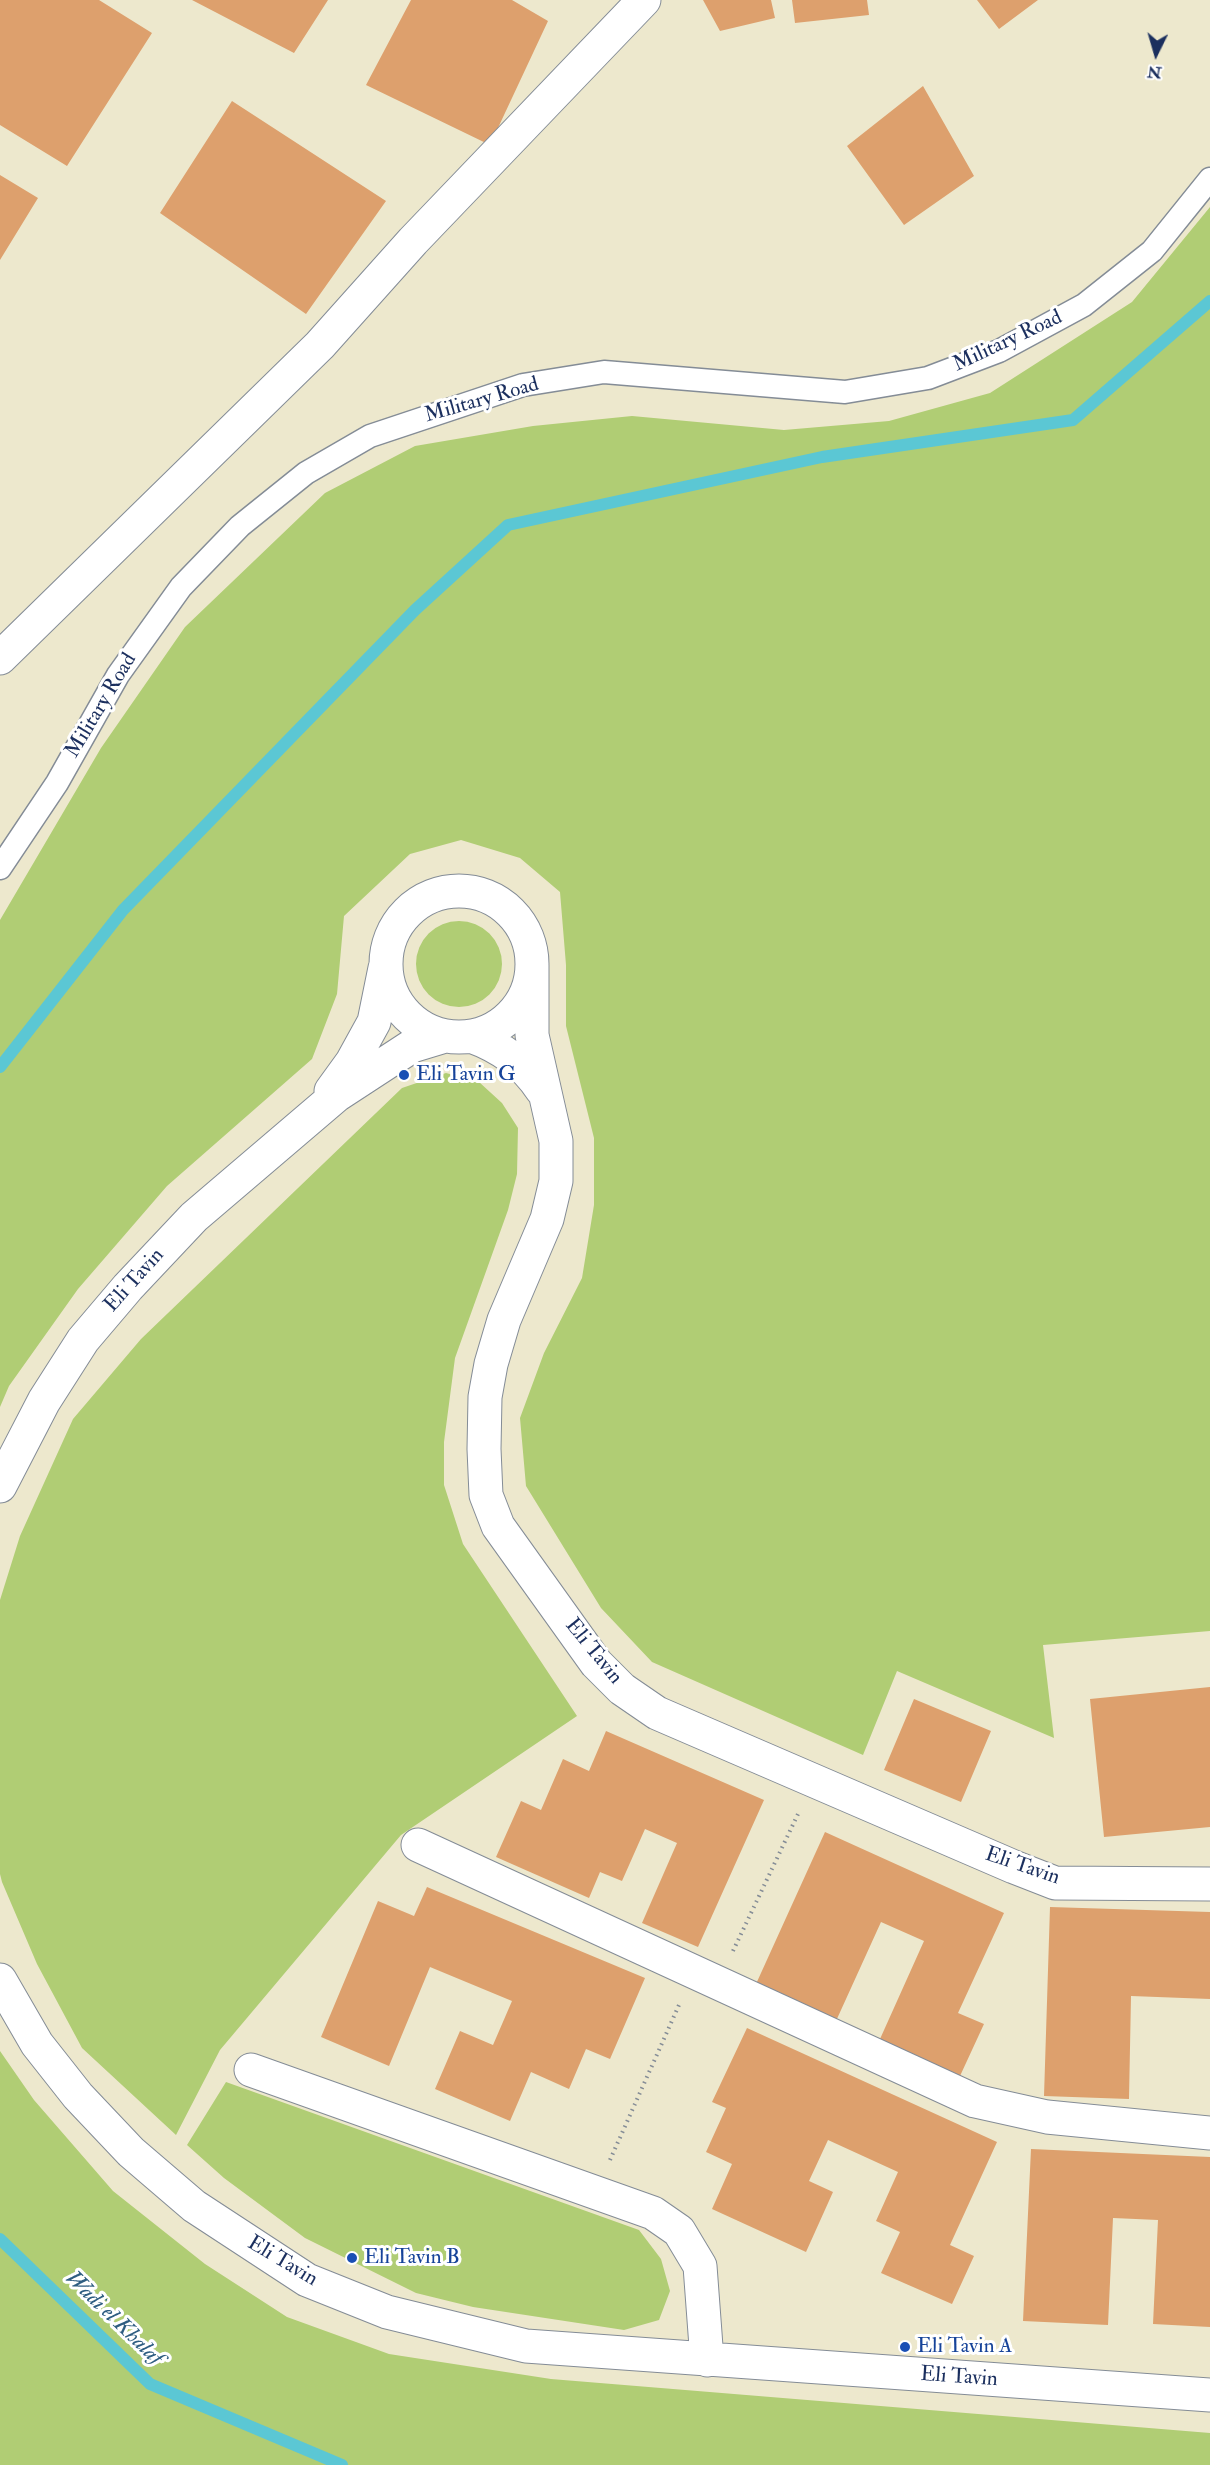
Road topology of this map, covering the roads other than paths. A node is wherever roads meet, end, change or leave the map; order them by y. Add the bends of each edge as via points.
1 (644, 0) edge
2 (1210, 179) edge
3 (0, 658) edge
4 (0, 868) edge
5 (385, 964) junction
6 (532, 964) junction
7 (458, 1036) junction
8 (545, 1095) junction
9 (315, 1112) junction
10 (0, 1486) edge
11 (418, 1845) dead end
12 (1210, 1884) edge
13 (0, 1980) edge
14 (251, 2070) dead end
15 (1210, 2133) edge
16 (707, 2360) junction
17 (1210, 2396) edge

1 - 3 street via 413,241 320,345
2 - 4 lane, Military Road via 1152,251 1084,305 999,351 928,378 845,392 604,372 534,383 370,436 306,473 240,526 181,587 118,675 57,783
5 - 6 street via 388,942 399,921 415,905 436,894 459,891 482,894 519,921 529,942
5 - 7 street via 390,989 402,1011 422,1027
5 - 9 street, Eli Tavin via 374,1022 352,1062
6 - 7 street via 527,990 515,1011 495,1028
6 - 8 street, Eli Tavin via 532,1035
7 - 8 street, Eli Tavin via 495,1045 532,1075
7 - 9 street, Eli Tavin via 412,1046
8 - 12 street, Eli Tavin via 556,1141 556,1181 547,1219 504,1320 491,1364 485,1397 486,1495 498,1526 596,1663 622,1689 657,1713 1055,1883
9 - 10 street, Eli Tavin via 194,1217 83,1340 44,1401
11 - 15 street via 975,2101 1047,2117
13 - 16 street, Eli Tavin via 37,2044 78,2096 131,2152 194,2206 307,2280 387,2312 526,2346
14 - 16 street via 653,2213 679,2231 700,2266
16 - 17 street, Eli Tavin

